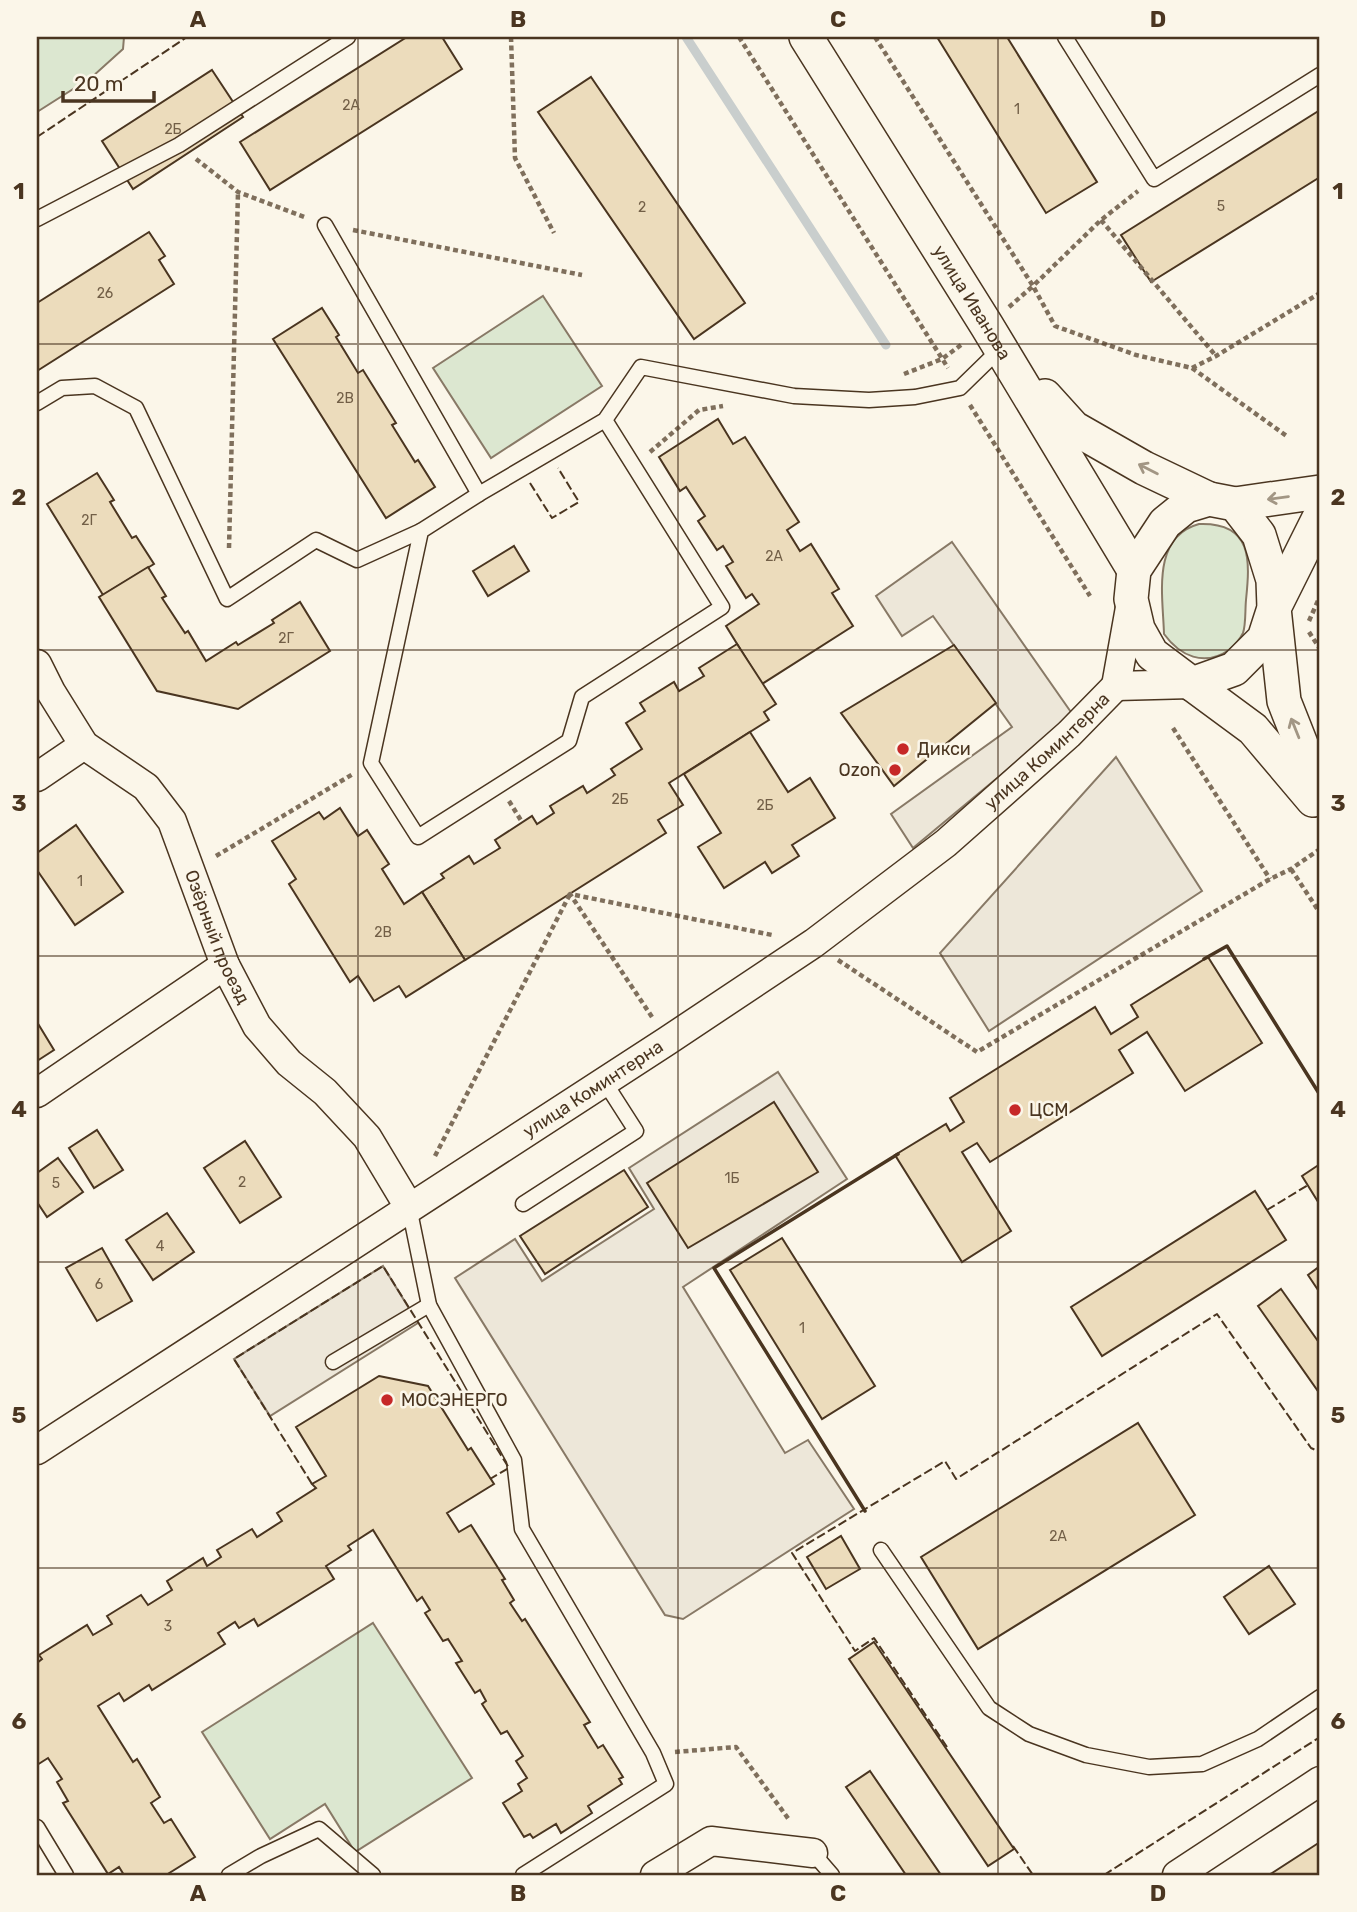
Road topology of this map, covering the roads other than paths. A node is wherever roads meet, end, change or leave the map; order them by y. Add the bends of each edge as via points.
1 (348, 37) edge
2 (806, 37) edge
3 (1065, 37) edge
4 (1320, 75) edge
5 (37, 219) edge
6 (325, 225) road end
7 (993, 338) junction
8 (37, 403) edge
9 (605, 420) junction
10 (1320, 492) edge
11 (479, 494) junction
12 (1222, 502) junction
13 (1320, 516) edge
14 (421, 531) junction
15 (1133, 584) junction
16 (1274, 608) junction
17 (37, 664) edge
18 (1192, 684) junction
19 (1116, 685) junction
20 (84, 745) junction
21 (37, 777) edge
22 (1320, 792) edge
23 (1320, 808) edge
24 (225, 965) junction
25 (604, 1081) junction
26 (37, 1093) edge
27 (523, 1204) dead end
28 (409, 1207) junction
29 (429, 1305) junction
30 (333, 1362) dead end
31 (37, 1450) edge
32 (881, 1550) dead end
33 (1320, 1697) edge
34 (1320, 1781) edge
35 (37, 1827) edge
36 (813, 1853) joint
37 (66, 1875) edge
38 (229, 1875) edge
39 (373, 1875) edge
40 (523, 1875) edge
41 (655, 1875) edge
42 (832, 1875) edge
43 (1177, 1875) edge

1 - 5 lane via 179,145
2 - 7 street, улица Иванова
3 - 4 lane via 1154,179
6 - 11 lane
7 - 9 lane via 960,388 915,397 807,396 641,367
12 -> 7 street via 1144,468 1074,428
7 - 15 street, улица Иванова
8 - 14 lane via 62,388 95,386 136,408 227,599 317,540 357,560
9 - 11 lane
9 - 14 lane via 722,607 582,697 569,741 418,837 370,764
10 -> 12 street
11 - 14 lane
12 - 15 street via 1186,506 1165,523
12 - 16 street via 1259,535 1273,580
13 - 16 street
15 - 18 street via 1138,629 1152,654
15 - 19 street
16 - 18 street via 1264,639 1234,669
22 -> 16 street via 1284,701
17 - 20 street, Озёрный проезд
18 - 19 street
18 - 23 street via 1253,729
19 - 25 street, улица Коминтерна via 1069,734 946,843 814,943
20 - 21 street
20 - 24 street, Озёрный проезд via 146,787 172,821
24 - 26 street
24 - 28 street, Озёрный проезд via 257,1026 367,1137
25 - 27 lane via 636,1131
25 - 28 street, улица Коминтерна
28 - 29 lane
28 - 31 street, улица Коминтерна
29 - 30 lane
29 - 40 lane via 514,1460 522,1529 653,1753 666,1784
32 - 33 lane via 989,1708 1029,1734 1086,1755 1149,1768 1202,1763 1258,1739
34 - 43 street
35 - 37 lane
36 - 41 street via 711,1841
36 - 42 lane
38 - 39 lane via 319,1829

